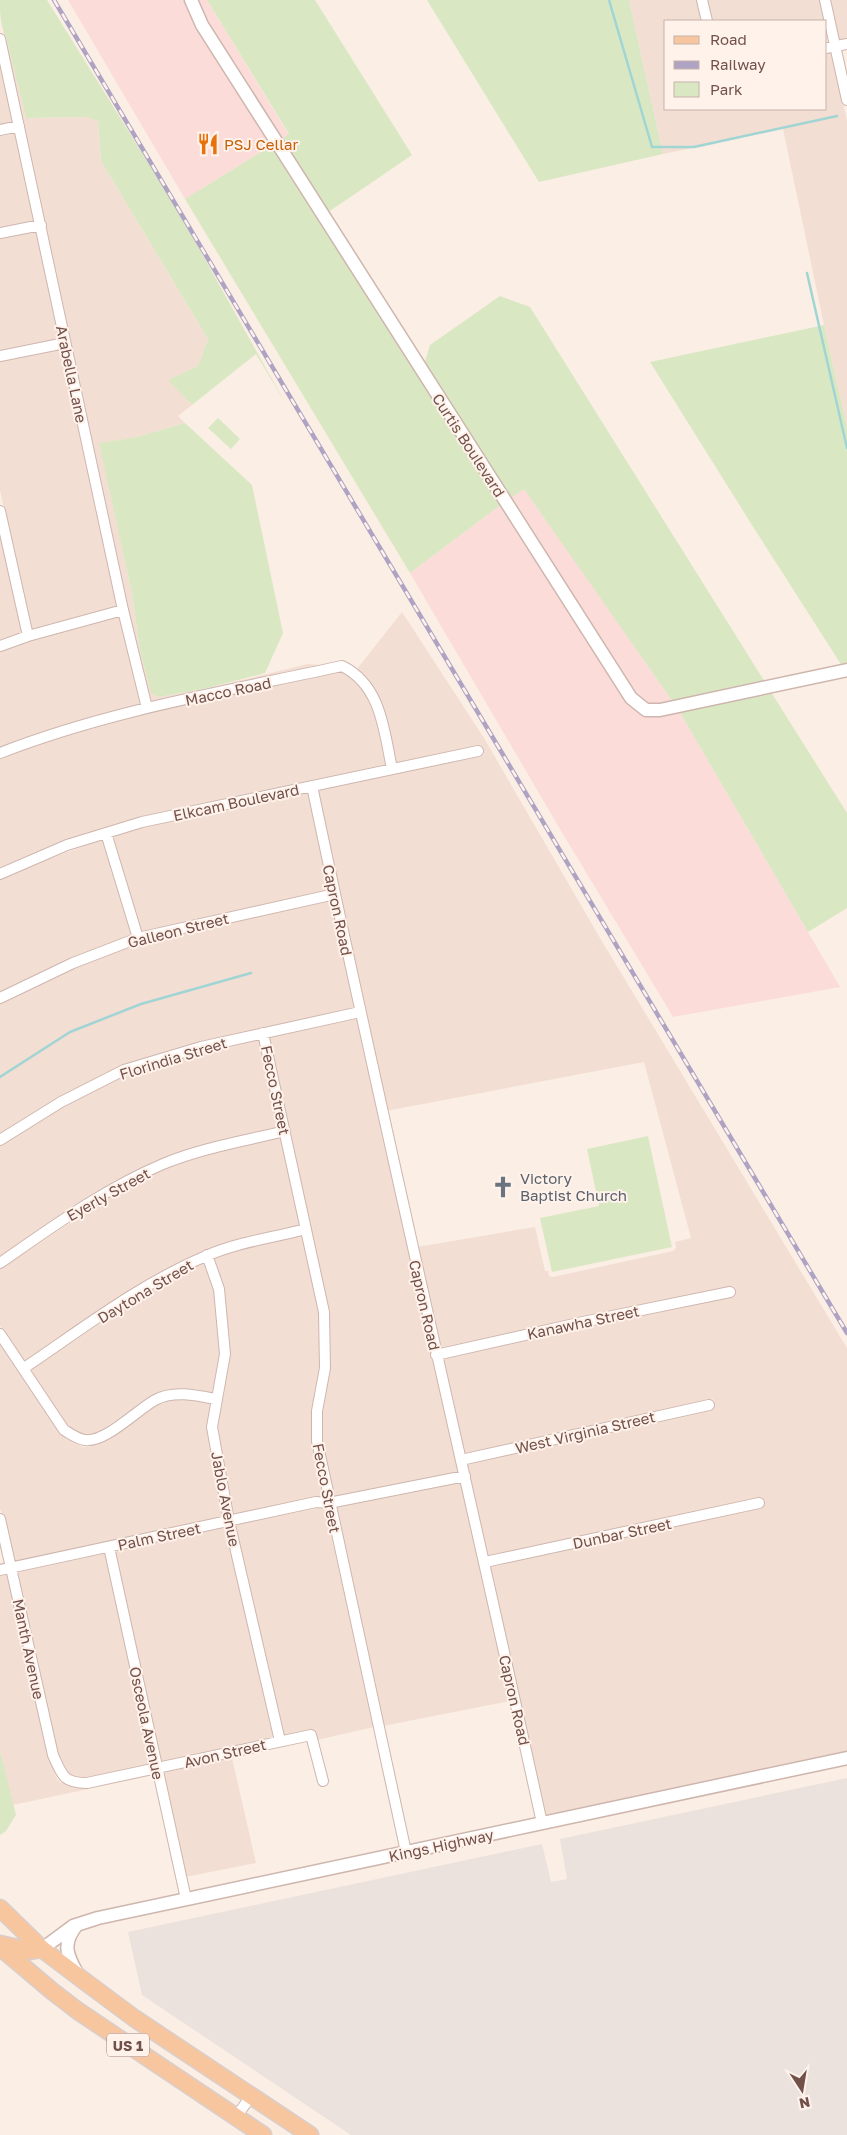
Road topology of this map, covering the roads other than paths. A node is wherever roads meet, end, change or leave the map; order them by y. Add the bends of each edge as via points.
1 (191, 0) edge
2 (702, 0) edge
3 (825, 0) edge
4 (707, 20) edge
5 (0, 39) edge
6 (847, 44) edge
7 (830, 47) edge
8 (847, 100) edge
9 (19, 126) junction
10 (0, 130) edge
11 (41, 225) junction
12 (0, 233) edge
13 (65, 343) junction
14 (0, 356) edge
15 (0, 511) edge
16 (123, 610) junction
17 (28, 636) junction
18 (0, 646) edge
19 (847, 670) edge
20 (147, 708) junction
21 (478, 751) dead end
22 (0, 753) edge
23 (392, 768) junction
24 (312, 786) junction
25 (106, 832) junction
26 (0, 874) edge
27 (335, 894) junction
28 (138, 938) junction
29 (0, 998) edge
30 (360, 1012) junction
31 (263, 1033) junction
32 (285, 1131) junction
33 (0, 1140) edge
34 (306, 1229) junction
35 (207, 1255) junction
36 (0, 1263) edge
37 (730, 1292) dead end
38 (0, 1334) edge
39 (436, 1355) junction
40 (24, 1368) junction
41 (215, 1399) junction
42 (709, 1404) dead end
43 (461, 1460) junction
44 (465, 1476) junction
45 (329, 1503) junction
46 (759, 1503) dead end
47 (0, 1520) edge
48 (229, 1521) junction
49 (109, 1547) junction
50 (485, 1562) junction
51 (12, 1568) junction
52 (0, 1570) edge
53 (280, 1741) junction
54 (847, 1758) edge
55 (157, 1769) junction
56 (63, 1777) joint
57 (323, 1781) dead end
58 (542, 1823) junction
59 (406, 1852) junction
60 (186, 1899) junction
61 (0, 1908) edge
62 (77, 1924) junction
63 (0, 1945) edge
64 (42, 1949) junction
65 (79, 1978) junction
66 (52, 1991) junction
67 (251, 2096) junction
68 (236, 2117) junction
69 (263, 2135) edge
70 (310, 2135) edge

1 - 19 street, Curtis Boulevard via 212,41 631,698 646,710 660,710
2 - 4 street
3 - 7 street
5 - 9 street, Arabella Lane
6 - 7 street
7 - 8 street
9 - 10 street
9 - 11 street, Arabella Lane
11 - 12 street
11 - 13 street, Arabella Lane
13 - 14 street
13 - 16 street, Arabella Lane
15 - 17 street
16 - 17 street
16 - 20 street, Arabella Lane
17 - 18 street
20 - 22 street, Macco Road via 68,729
20 - 23 street, Macco Road via 342,666 361,678 379,708
21 - 23 street, Elkcam Boulevard
23 - 24 street, Elkcam Boulevard
24 - 25 street, Elkcam Boulevard
24 - 27 street, Capron Road
25 - 26 street, Elkcam Boulevard
25 - 28 street
27 - 28 street, Galleon Street
27 - 30 street, Capron Road
28 - 29 street, Galleon Street via 73,963
30 - 31 street, Florindia Street
30 - 39 street, Capron Road
31 - 32 street, Fecco Street
31 - 33 street, Florindia Street via 124,1070 61,1102
32 - 34 street, Fecco Street
32 - 36 street, Eyerly Street via 216,1147 165,1164 118,1185
34 - 35 street, Daytona Street via 250,1241
34 - 45 street, Fecco Street via 324,1312 325,1368 317,1411 317,1441
35 - 40 street, Daytona Street via 155,1282
35 - 41 street, Jablo Avenue via 219,1289 225,1354
37 - 39 street, Kanawha Street
38 - 40 street
39 - 43 street, Capron Road
40 - 41 street via 64,1430 86,1441 98,1438 155,1400 172,1394 196,1394
41 - 48 street, Jablo Avenue via 212,1427
42 - 43 street, West Virginia Street
43 - 44 street, Capron Road
44 - 45 street, Palm Street
44 - 50 street, Capron Road
45 - 48 street, Palm Street via 316,1502
45 - 59 street, Fecco Street
46 - 50 street, Dunbar Street
47 - 51 street, Manth Avenue
48 - 49 street, Palm Street
48 - 53 street, Jablo Avenue
49 - 51 street, Palm Street
49 - 55 street, Osceola Avenue
50 - 58 street, Capron Road
51 - 52 street, Palm Street
51 - 56 street, Manth Avenue via 53,1755
53 - 55 street, Avon Street
53 - 57 street, Avon Street via 311,1735
54 - 58 street, Kings Highway
55 - 56 street, Avon Street via 87,1783 74,1783
55 - 60 street, Osceola Avenue
58 - 59 street, Kings Highway
59 - 60 street, Kings Highway
60 - 62 street, Kings Highway
61 - 64 main road, US 1
62 - 64 street, Kings Highway
62 - 65 street via 66,1948
63 - 64 main road via 30,1951
63 - 66 main road, US 1
64 - 65 main road, US 1
64 - 66 main road via 44,1969
65 - 67 main road, US 1
66 - 68 main road, US 1
67 - 68 street
67 - 70 main road, US 1
68 - 69 main road, US 1

